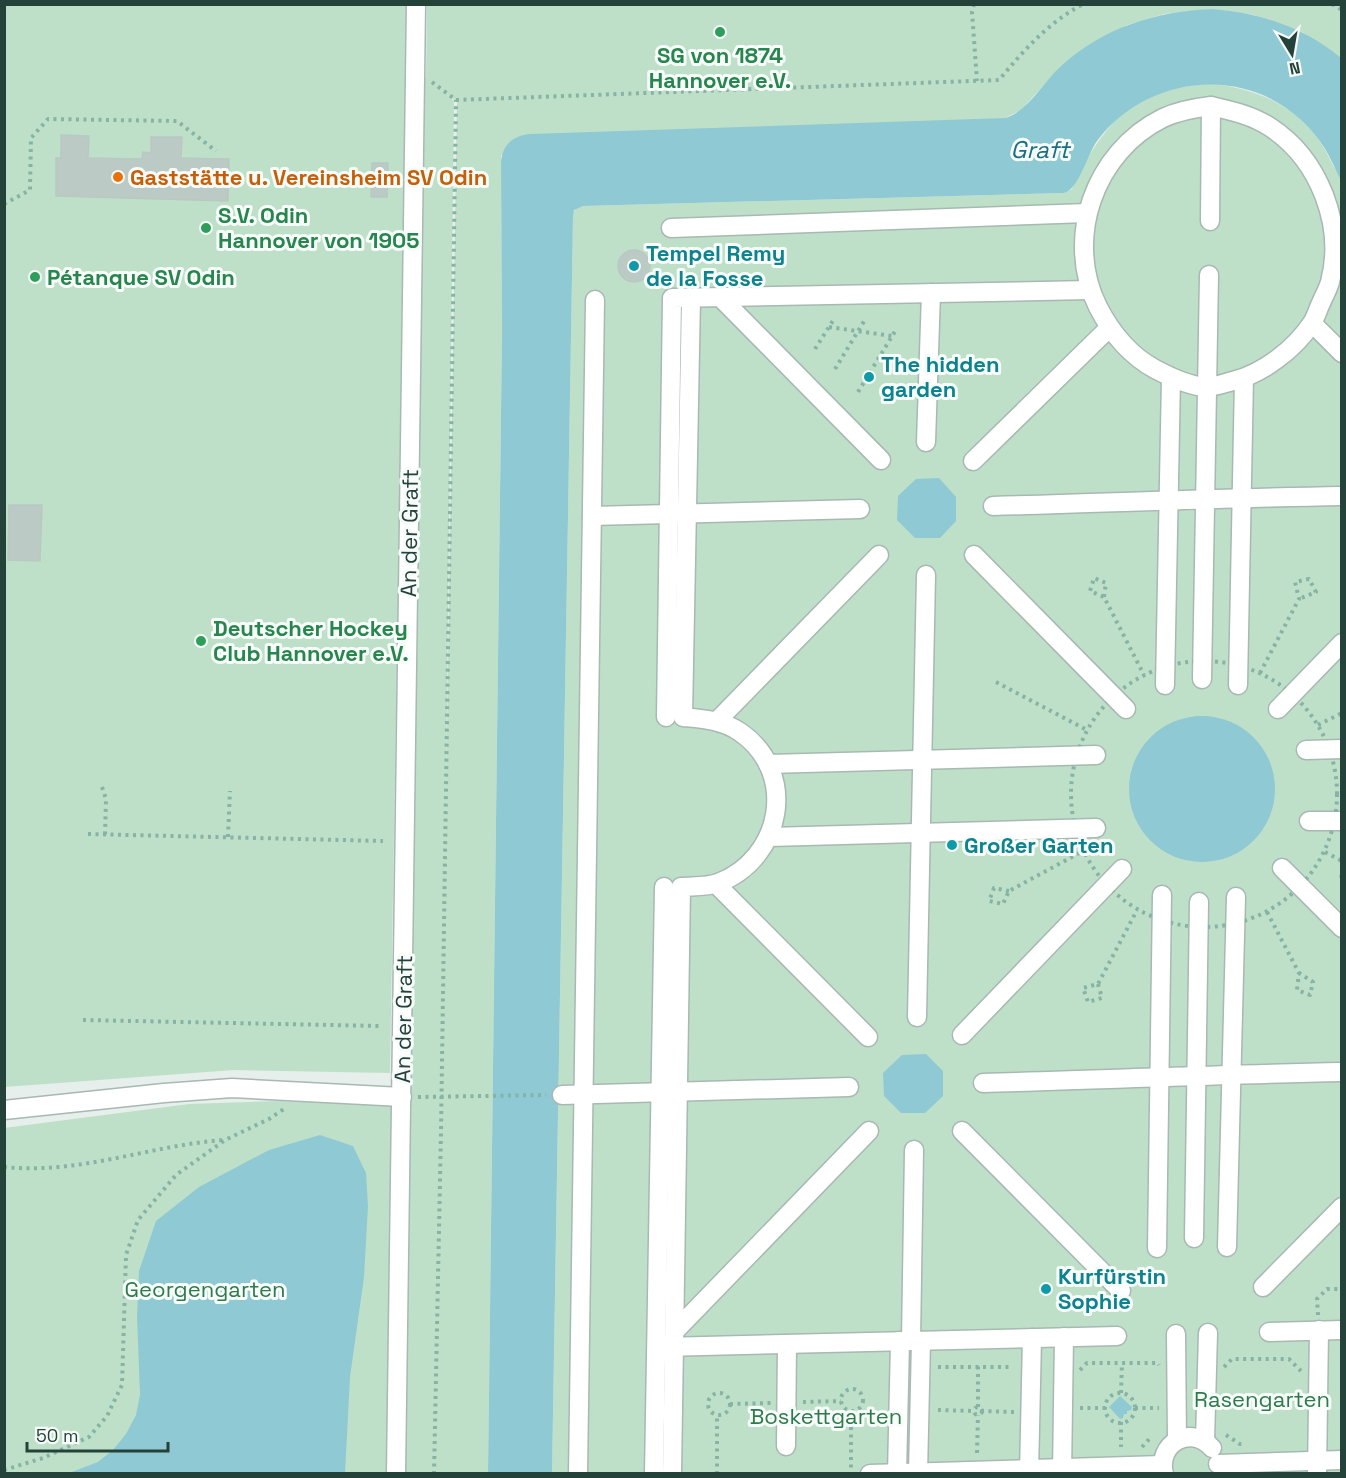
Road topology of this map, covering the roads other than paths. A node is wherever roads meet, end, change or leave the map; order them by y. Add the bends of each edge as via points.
1 (416, 4) edge
2 (1211, 106) junction
3 (1335, 206) edge
4 (1087, 213) junction
5 (1209, 221) dead end
6 (671, 228) dead end
7 (1209, 275) dead end
8 (1336, 282) edge
9 (1090, 290) junction
10 (931, 293) junction
11 (721, 297) junction
12 (595, 300) dead end
13 (1312, 323) junction
14 (1109, 328) junction
15 (1341, 353) edge
16 (1171, 378) junction
17 (1244, 378) junction
18 (1207, 387) junction
19 (926, 442) dead end
20 (881, 460) dead end
21 (973, 461) dead end
22 (1341, 496) edge
23 (1242, 498) junction
24 (1205, 501) junction
25 (1168, 502) junction
26 (993, 506) dead end
27 (860, 509) dead end
28 (678, 514) junction
29 (592, 516) junction
30 (879, 555) dead end
31 (974, 555) dead end
32 (926, 575) dead end
33 (1341, 643) edge
34 (1202, 670) road end
35 (1165, 685) dead end
36 (1238, 686) dead end
37 (1120, 703) road end
38 (1278, 709) dead end
39 (666, 717) dead end
40 (717, 721) junction
41 (1336, 749) edge
42 (1306, 750) dead end
43 (1096, 755) dead end
44 (922, 759) junction
45 (768, 764) junction
46 (1338, 821) edge
47 (1309, 822) dead end
48 (1096, 828) dead end
49 (920, 832) junction
50 (769, 837) junction
51 (1282, 868) dead end
52 (1122, 869) dead end
53 (716, 884) junction
54 (664, 887) dead end
55 (1162, 895) dead end
56 (1236, 897) dead end
57 (1199, 902) dead end
58 (1341, 928) edge
59 (917, 1017) dead end
60 (962, 1035) dead end
61 (868, 1037) dead end
62 (1341, 1072) edge
63 (1232, 1074) junction
64 (1196, 1076) junction
65 (1160, 1078) junction
66 (983, 1083) dead end
67 (849, 1087) dead end
68 (669, 1092) junction
69 (583, 1094) junction
70 (562, 1095) road end
71 (402, 1097) junction
72 (4, 1110) edge
73 (869, 1131) dead end
74 (962, 1131) dead end
75 (914, 1150) dead end
76 (1341, 1207) edge
77 (1194, 1239) dead end
78 (1227, 1247) dead end
79 (1157, 1248) dead end
80 (1263, 1287) dead end
81 (1121, 1291) dead end
82 (1319, 1330) junction
83 (1341, 1330) edge
84 (1269, 1332) dead end
85 (1208, 1333) dead end
86 (1176, 1334) dead end
87 (1117, 1336) dead end
88 (1064, 1337) junction
89 (1032, 1338) junction
90 (669, 1341) junction
91 (910, 1341) junction
92 (788, 1344) junction
93 (1173, 1443) junction
94 (786, 1446) dead end
95 (1213, 1456) edge
96 (1341, 1460) edge
97 (1317, 1467) edge
98 (1163, 1469) edge
99 (1029, 1471) edge
100 (1062, 1471) edge
101 (396, 1473) edge
102 (578, 1473) edge
103 (654, 1473) edge
104 (672, 1473) edge
105 (870, 1473) edge
106 (897, 1473) edge
107 (918, 1473) edge

1 - 71 street, An der Graft
2 - 3 street via 1244,114 1290,143 1306,160
2 - 4 street via 1182,110 1134,137 1115,156 1099,181
2 - 5 street
3 - 8 street
4 - 6 street
4 - 9 street via 1083,256
7 - 18 street
8 - 13 street
9 - 10 street
9 - 14 street
10 - 11 street
10 - 19 street
11 - 20 street
11 - 28 street via 672,298
12 - 29 street
13 - 15 street
13 - 17 street via 1282,356
14 - 16 street via 1144,363
14 - 21 street
16 - 18 street
16 - 25 street
17 - 18 street
17 - 23 street
18 - 24 street
22 - 23 street
23 - 24 street
23 - 36 street
24 - 25 street
24 - 34 street
25 - 26 street
25 - 35 street
27 - 28 street
28 - 29 street
28 - 39 street
28 - 40 street via 683,717
29 - 69 street
30 - 40 street
31 - 37 street
32 - 44 street
33 - 38 street
40 - 45 street via 740,732
41 - 42 street
43 - 44 street
44 - 45 street
44 - 49 street
45 - 50 street via 777,798
46 - 47 street
48 - 49 street
49 - 50 street
49 - 59 street
50 - 53 street via 746,868
51 - 58 street
52 - 60 street
53 - 61 street
53 - 68 street via 681,887
54 - 68 street
55 - 65 street
56 - 63 street
57 - 64 street
62 - 63 street
63 - 64 street
63 - 78 street
64 - 65 street
64 - 77 street
65 - 66 street
65 - 79 street
67 - 68 street
68 - 69 street
68 - 90 street
68 - 90 street
69 - 70 street
69 - 102 street
71 - 72 street, An der Graft via 232,1088
71 - 101 street, An der Graft
73 - 90 street
74 - 81 street
75 - 91 street
76 - 80 street
82 - 83 street
82 - 84 street
82 - 97 street
85 - 95 street
86 - 93 street
87 - 88 street
88 - 89 street
88 - 100 street
89 - 91 street
89 - 99 street
90 - 92 street
90 - 103 street
90 - 104 street
91 - 92 street
91 - 106 street
91 - 107 street
92 - 94 street
93 - 95 street via 1193,1437
93 - 98 street via 1164,1455
95 - 97 street
96 - 97 street
98 - 100 street
99 - 100 street
99 - 107 street via 977,1462
105 - 106 street
106 - 107 street

